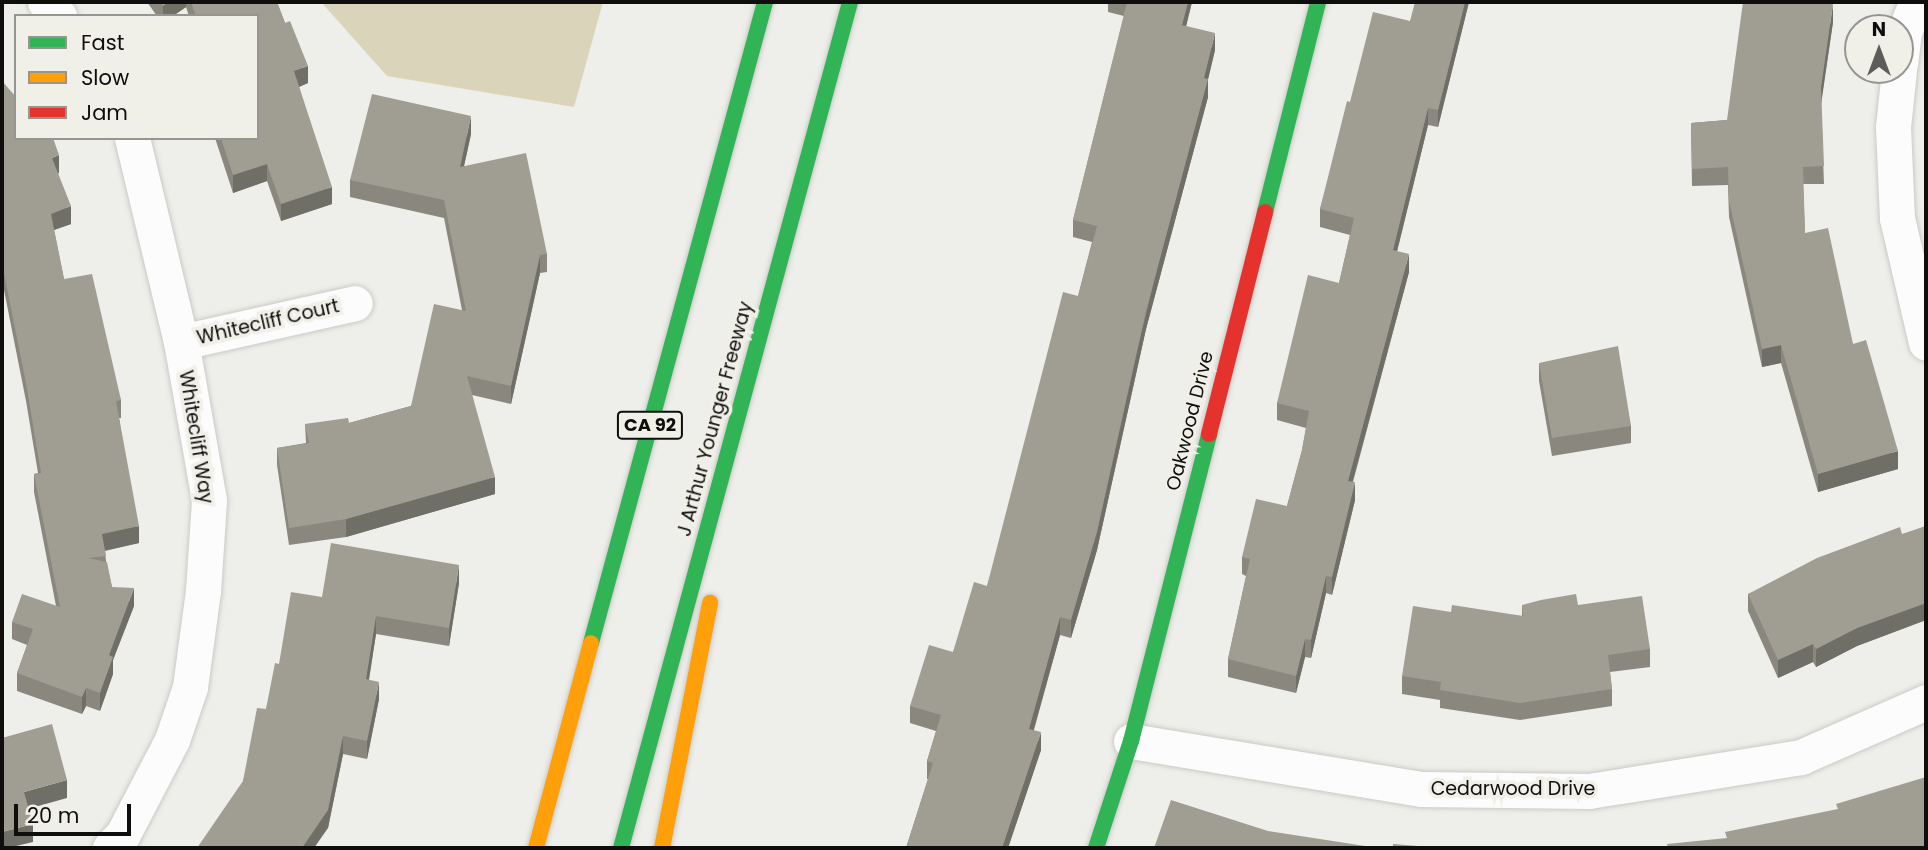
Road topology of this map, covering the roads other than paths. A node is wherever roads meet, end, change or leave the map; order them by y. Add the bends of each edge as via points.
1 (765, 2) edge
2 (850, 2) edge
3 (1318, 2) edge
4 (1898, 84) edge
5 (132, 140) edge
6 (355, 303) dead end
7 (181, 342) junction
8 (1926, 344) edge
9 (756, 349) junction
10 (719, 555) dead end
11 (714, 582) dead end
12 (1926, 702) edge
13 (1131, 741) junction
14 (110, 848) edge
15 (536, 848) edge
16 (621, 848) edge
17 (662, 848) edge
18 (1096, 848) edge

1 - 15 main road, CA 92
2 - 9 main road, J Arthur Younger Freeway
3 - 13 main road, Oakwood Drive
4 - 8 street via 1893,127 1897,218
5 - 7 street, Whitecliff Way
6 - 7 street, Whitecliff Court
7 - 14 street, Whitecliff Way via 209,500 190,687 172,740 123,834
9 - 10 main road
9 - 16 main road, J Arthur Younger Freeway
11 - 17 main road
12 - 13 street, Cedarwood Drive via 1801,757 1589,791 1421,789
13 - 18 main road, Oakwood Drive

